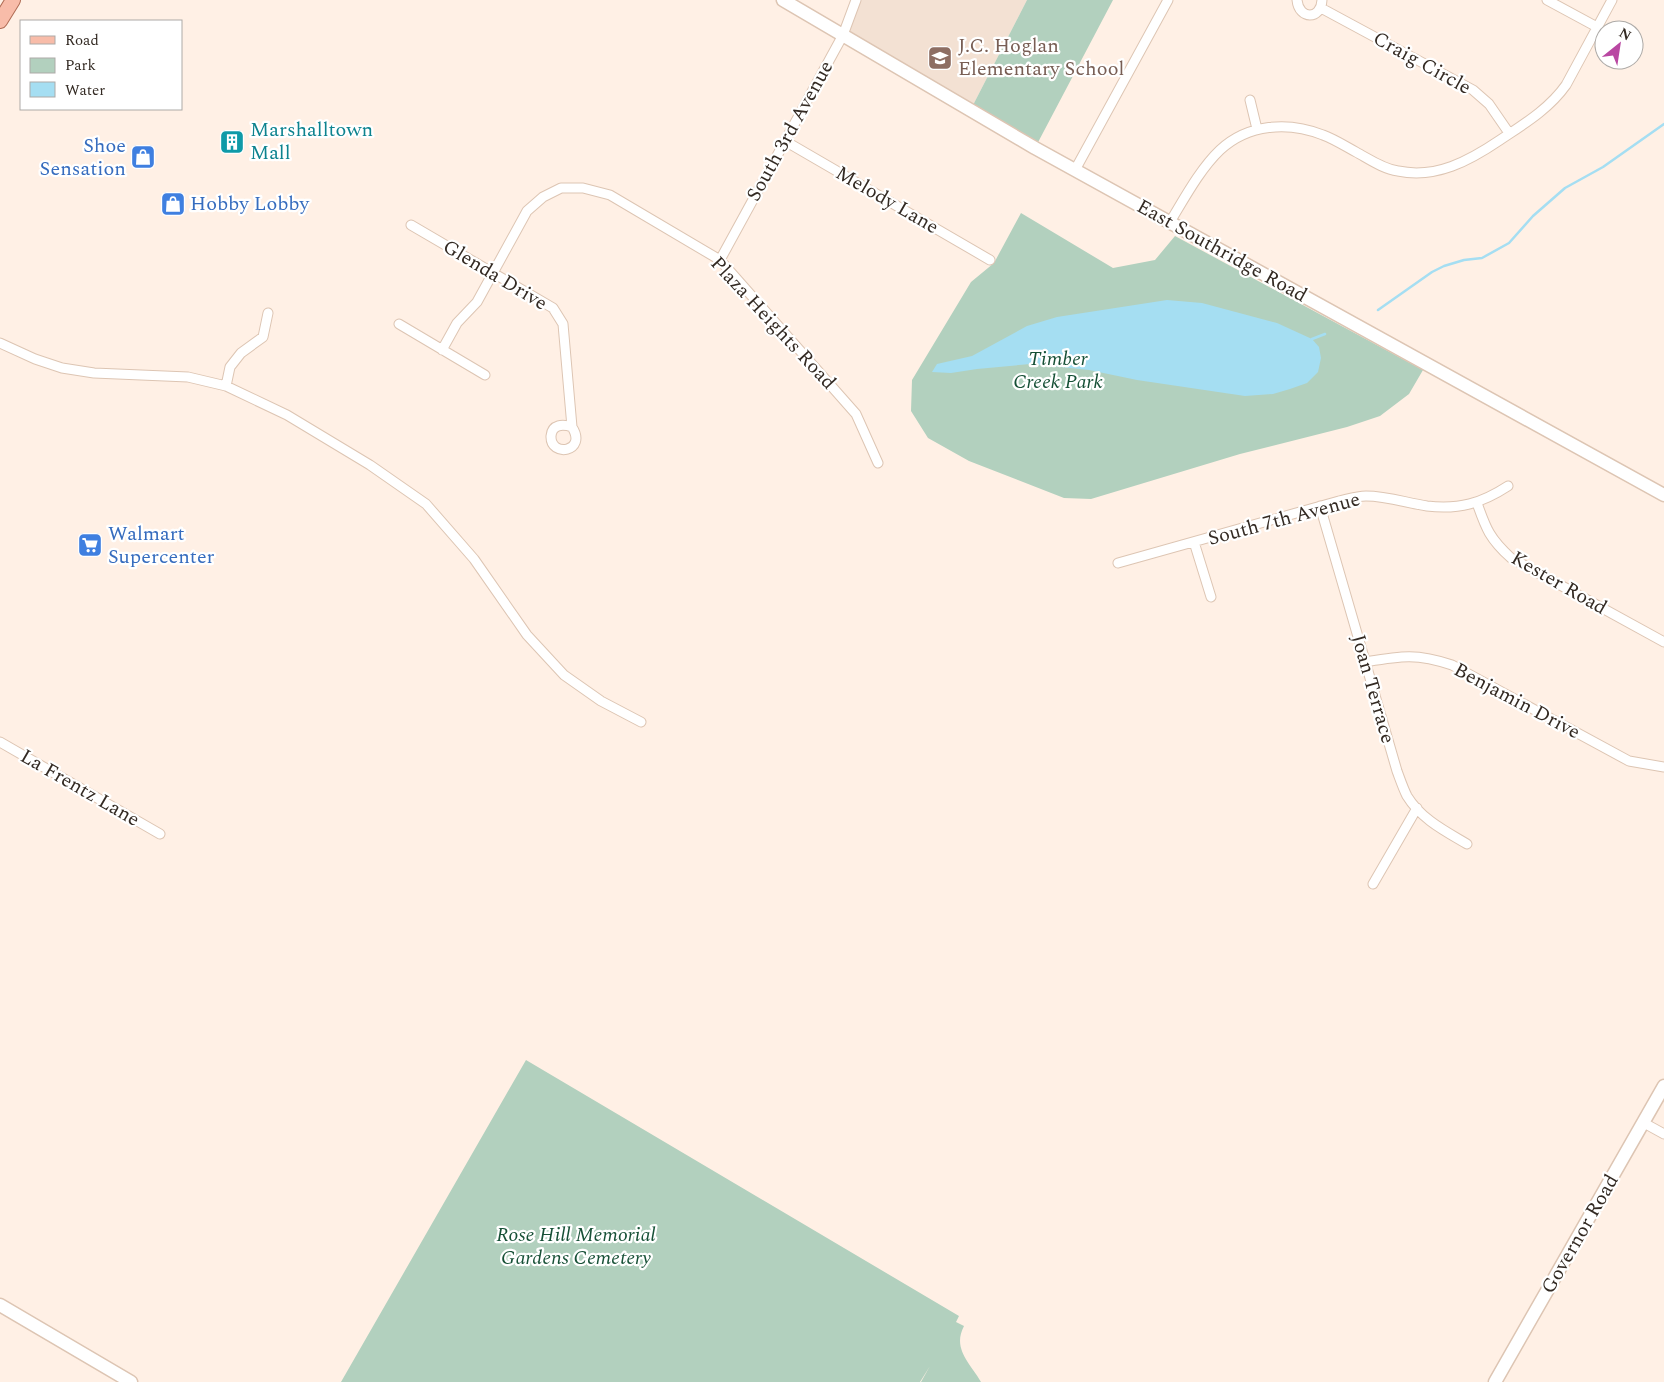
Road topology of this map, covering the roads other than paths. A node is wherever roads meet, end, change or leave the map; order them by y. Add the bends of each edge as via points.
1 (12, 0) edge
2 (784, 0) edge
3 (856, 0) edge
4 (1168, 0) edge
5 (1297, 0) edge
6 (1547, 0) edge
7 (1612, 0) edge
8 (1322, 4) edge
9 (1601, 20) edge
10 (0, 22) edge
11 (1594, 25) edge
12 (1594, 33) edge
13 (842, 35) junction
14 (1250, 100) dead end
15 (1257, 129) junction
16 (1509, 133) junction
17 (785, 141) junction
18 (1075, 170) junction
19 (1170, 222) junction
20 (411, 225) dead end
21 (720, 260) junction
22 (990, 260) dead end
23 (493, 272) junction
24 (268, 313) dead end
25 (399, 324) dead end
26 (0, 343) edge
27 (442, 350) junction
28 (485, 375) dead end
29 (226, 386) junction
30 (572, 428) dead end
31 (878, 463) dead end
32 (1508, 486) dead end
33 (1664, 495) edge
34 (1477, 502) junction
35 (1320, 506) junction
36 (1194, 542) junction
37 (1118, 563) dead end
38 (1211, 597) dead end
39 (1664, 642) edge
40 (1366, 662) junction
41 (640, 722) dead end
42 (0, 742) edge
43 (1664, 768) edge
44 (1417, 808) junction
45 (160, 834) dead end
46 (1467, 844) dead end
47 (1373, 884) dead end
48 (1664, 1086) edge
49 (1644, 1123) junction
50 (1664, 1134) edge
51 (0, 1305) edge
52 (131, 1382) edge
53 (1495, 1382) edge

1 - 10 main road
2 - 13 street, East Southridge Road
3 - 13 street, South 3rd Avenue
4 - 18 street
5 - 8 street, Craig Circle via 1302,13 1309,15 1316,13
6 - 11 street
7 - 9 street
8 - 16 street, Craig Circle via 1473,90 1489,104
12 - 16 street via 1558,96
13 - 17 street, South 3rd Avenue
13 - 18 street, East Southridge Road
14 - 15 street
15 - 16 street via 1290,126 1308,130 1324,135 1382,166 1422,173 1462,163
15 - 19 street via 1220,150
17 - 21 street, South 3rd Avenue
17 - 22 street, Melody Lane
18 - 19 street, East Southridge Road
19 - 33 street, East Southridge Road
20 - 23 street, Glenda Drive
21 - 23 street, Plaza Heights Road via 610,195 583,188 561,188 543,197 527,212
21 - 31 street, Plaza Heights Road via 856,414
23 - 27 street, Plaza Heights Road via 477,302 457,323
23 - 30 street, Glenda Drive via 553,308 562,324
24 - 29 street via 263,337 241,353 230,367
25 - 27 street
26 - 29 street via 62,368 94,373 188,377
27 - 28 street
29 - 41 street via 287,415 370,465 426,504 474,559 527,635 564,674 601,701
32 - 34 street, South 7th Avenue
34 - 35 street, South 7th Avenue via 1429,506 1365,496
34 - 39 street, Kester Road via 1485,527 1496,545 1511,558
35 - 36 street, South 7th Avenue
35 - 40 street, Joan Terrace
36 - 37 street, South 7th Avenue
36 - 38 street
40 - 43 street, Benjamin Drive via 1402,656 1430,658 1452,665 1629,761
40 - 44 street, Joan Terrace via 1396,771
42 - 45 street, La Frentz Lane
44 - 46 street, Joan Terrace via 1441,829
44 - 47 street
48 - 49 street, Governor Road
49 - 50 street
49 - 53 street, Governor Road
51 - 52 street

